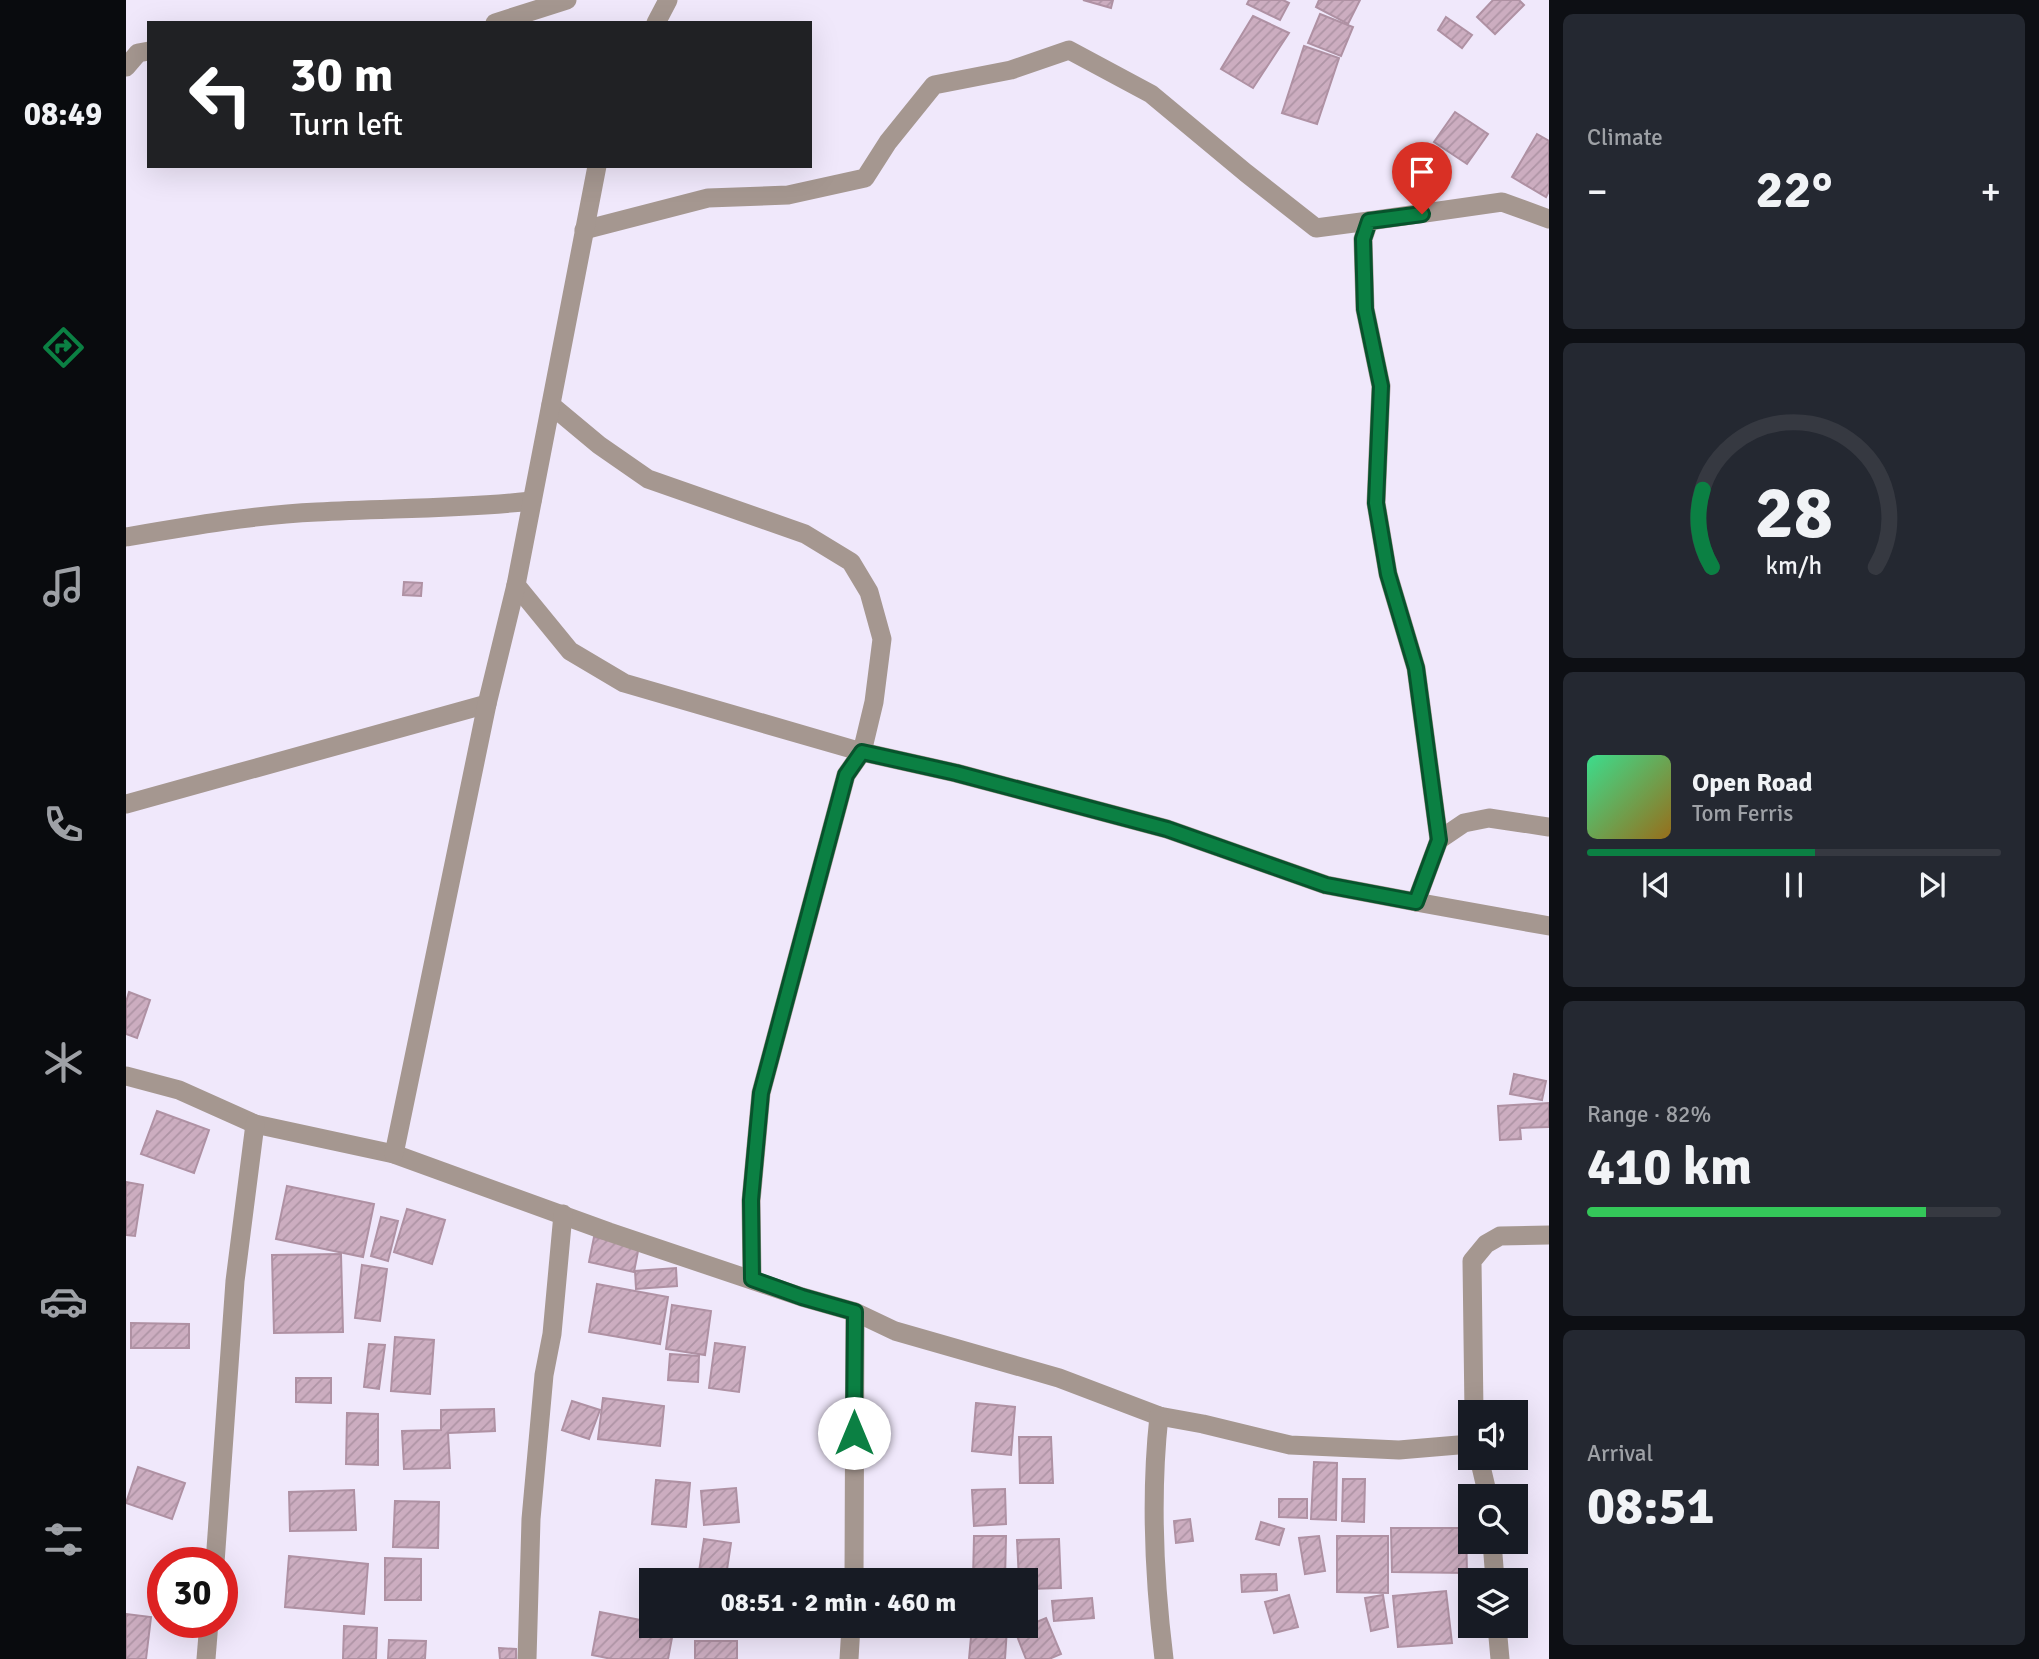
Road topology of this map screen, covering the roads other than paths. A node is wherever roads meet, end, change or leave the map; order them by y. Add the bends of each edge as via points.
1 (567, 0) edge
2 (668, 0) edge
3 (501, 21) edge
4 (657, 21) edge
5 (597, 168) edge
6 (1549, 219) edge
7 (1369, 221) junction
8 (584, 230) junction
9 (551, 405) junction
10 (532, 501) junction
11 (126, 537) edge
12 (516, 585) junction
13 (487, 704) junction
14 (862, 752) junction
15 (126, 804) edge
16 (1549, 827) edge
17 (1439, 840) junction
18 (1416, 902) junction
19 (1549, 926) edge
20 (126, 1076) edge
21 (255, 1124) junction
22 (394, 1154) junction
23 (563, 1214) junction
24 (1549, 1235) edge
25 (752, 1279) junction
26 (855, 1312) junction
27 (1474, 1400) edge
28 (1159, 1416) junction
29 (1458, 1445) edge
30 (216, 1547) edge
31 (854, 1568) edge
32 (208, 1638) edge
33 (850, 1638) edge
34 (1498, 1638) edge
35 (206, 1659) edge
36 (527, 1659) edge
37 (849, 1659) edge
38 (1164, 1659) edge
39 (1500, 1659) edge

1 - 3 street
2 - 4 street
5 - 8 street
6 - 7 street via 1502,202
7 - 8 street via 1316,228 1151,94 1069,50 1011,70 934,85 865,178 788,195 708,198
7 - 17 street via 1363,239 1365,309 1381,386 1376,503 1388,574 1416,668
8 - 9 street
9 - 10 street
9 - 14 street via 648,479 805,534 850,562 869,592 882,639
10 - 11 street via 472,508 248,517
10 - 12 street
12 - 13 street
12 - 14 street via 570,651 624,683
13 - 15 street
13 - 22 street
14 - 18 street via 1167,829 1326,885
14 - 25 street via 846,775 761,1093 751,1200
16 - 17 street via 1489,818 1464,823
17 - 18 street
18 - 19 street
20 - 21 street via 179,1090
21 - 22 street
21 - 30 street via 235,1282
22 - 23 street
23 - 25 street
23 - 36 street via 531,1519
24 - 27 street via 1500,1236 1472,1261
25 - 26 street
26 - 28 street via 895,1331 1059,1378
26 - 31 street
28 - 29 street via 1290,1445 1399,1450
28 - 38 street via 1153,1528
32 - 35 street
33 - 37 street
34 - 39 street

